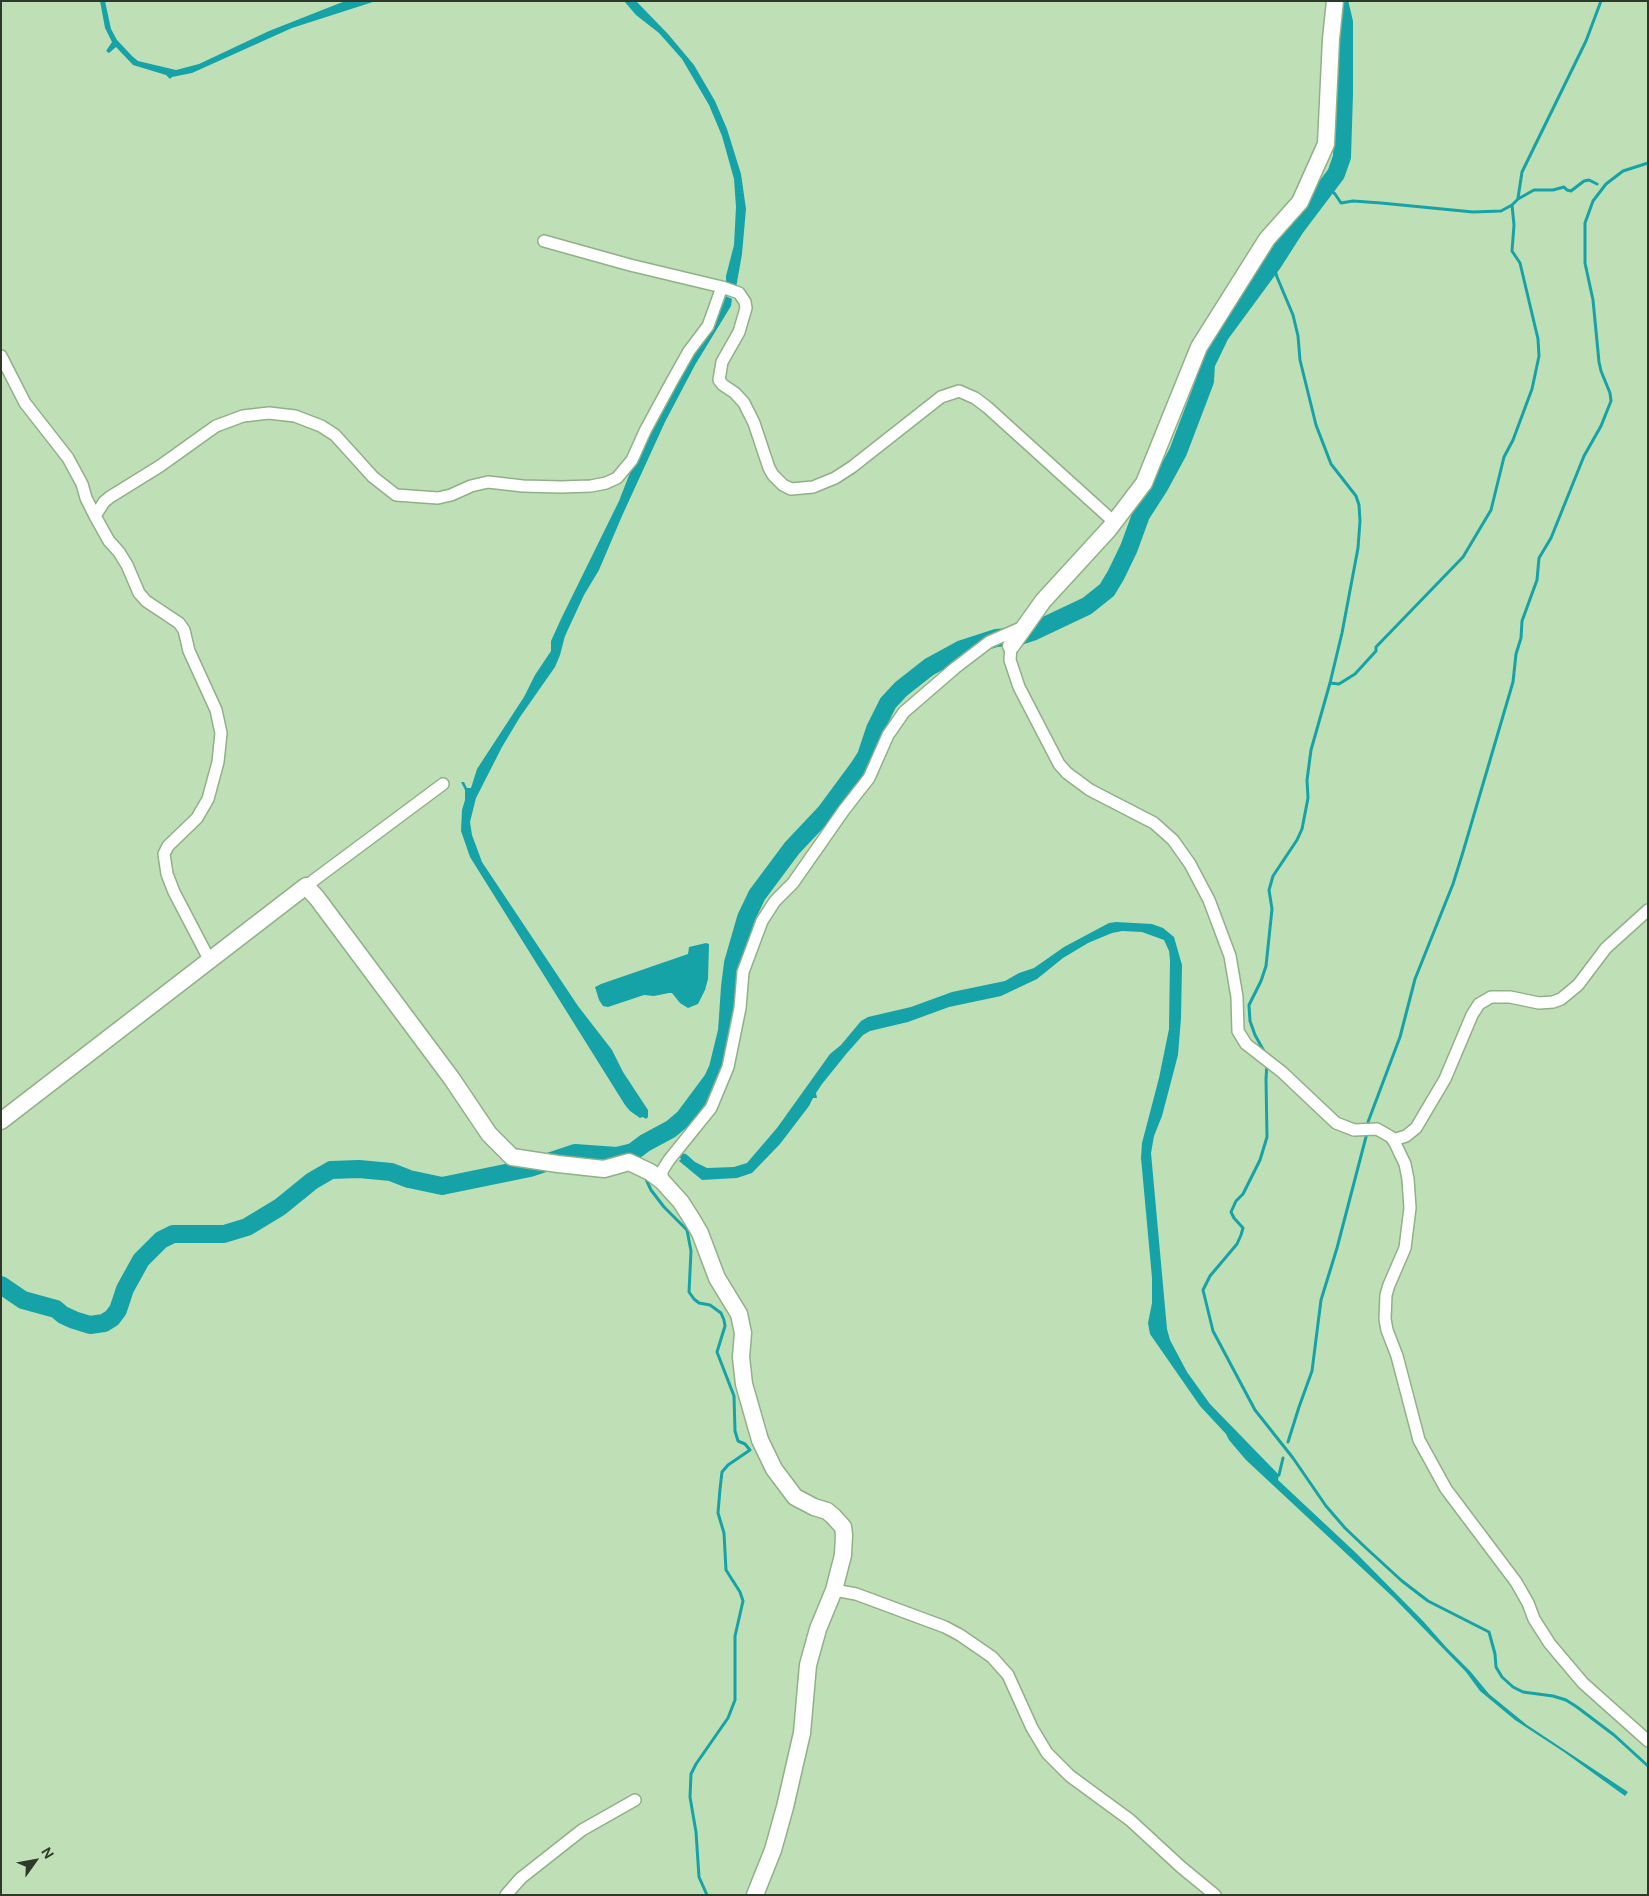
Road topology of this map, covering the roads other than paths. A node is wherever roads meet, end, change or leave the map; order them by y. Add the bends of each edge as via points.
1 (1335, 1) edge
2 (544, 241) dead end
3 (722, 287) junction
4 (1, 356) edge
5 (95, 516) junction
6 (1113, 521) junction
7 (1024, 627) junction
8 (1011, 646) joint
9 (443, 784) dead end
10 (306, 886) junction
11 (1648, 910) edge
12 (210, 960) junction
13 (1, 1121) edge
14 (1393, 1140) junction
15 (662, 1180) junction
16 (834, 1590) junction
17 (1648, 1741) edge
18 (635, 1800) dead end
19 (506, 1895) edge
20 (755, 1895) edge
21 (1215, 1895) edge

1 - 6 street via 1326,144 1300,202 1268,239 1199,347 1144,483
2 - 3 street
3 - 5 street via 708,326 670,383 632,460 617,478 606,483 561,487 488,482 438,498 396,495 373,477 335,435 295,416 269,413 242,416 216,426 110,497
3 - 6 street via 739,293 746,308 739,332 722,362 719,380 747,408 769,468 783,485 791,489 813,487 835,478 941,397 959,392 987,407
4 - 5 street via 25,403 68,458
5 - 12 street via 127,565 139,593 184,630 189,651 216,710 221,733 217,769 208,799 197,818 164,854 174,892
6 - 7 street
7 - 8 street
7 - 15 street via 989,642 904,712 888,735 869,778 793,883 775,901 762,921 743,972 740,1008 728,1067 711,1108 669,1160 662,1171
8 - 14 street via 1010,660 1019,686 1059,764 1090,790 1162,829 1204,887 1230,956 1237,997 1238,1031 1246,1044 1282,1072 1336,1123 1354,1130 1377,1129
9 - 10 street
10 - 12 street
10 - 15 street via 452,1079 489,1134 512,1157 604,1169 629,1162
11 - 14 street via 1606,948 1578,985 1561,999 1540,1003 1491,997 1479,1004 1445,1079 1420,1121 1412,1132
12 - 13 street
14 - 17 street via 1405,1164 1410,1208 1405,1248 1386,1295 1385,1319 1419,1440 1446,1489 1516,1582 1550,1644 1583,1683
15 - 16 street via 681,1202 700,1233 717,1278 739,1314 743,1333 744,1384 758,1432 774,1469 795,1497 826,1511 843,1527 844,1543
16 - 20 street via 808,1665 802,1733 785,1807 773,1850
16 - 21 street via 856,1594 945,1627 992,1657 1008,1675 1032,1728 1059,1766 1130,1820
18 - 19 street via 582,1830 521,1878

